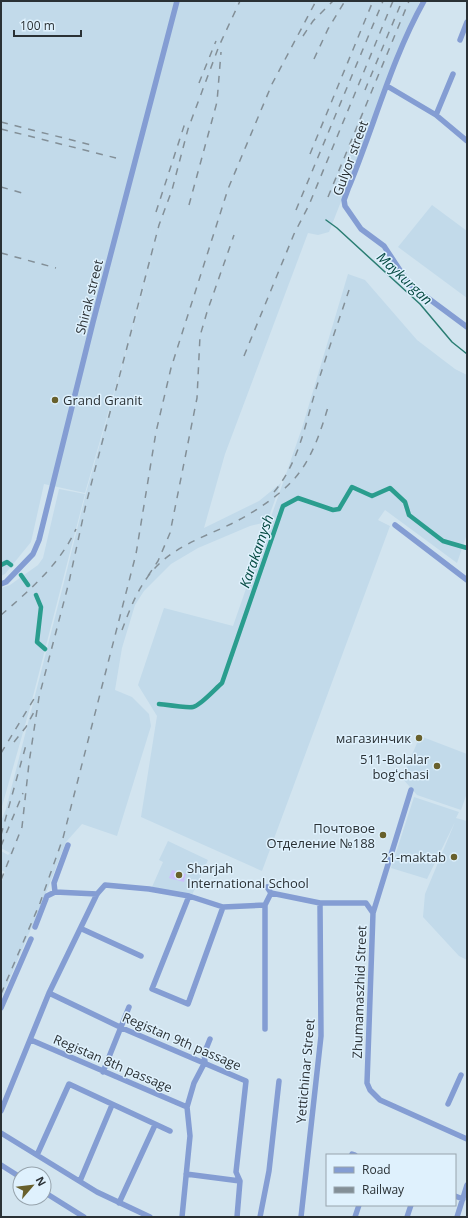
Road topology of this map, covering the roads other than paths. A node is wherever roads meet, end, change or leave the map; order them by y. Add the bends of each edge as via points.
1 (177, 1) edge
2 (424, 1) edge
3 (467, 22) edge
4 (460, 40) dead end
5 (453, 74) dead end
6 (387, 86) junction
7 (436, 116) junction
8 (467, 141) edge
9 (467, 327) edge
10 (394, 525) dead end
11 (467, 580) edge
12 (1, 584) edge
13 (411, 790) dead end
14 (68, 845) dead end
15 (267, 887) dead end
16 (55, 892) junction
17 (271, 893) junction
18 (98, 894) junction
19 (189, 896) junction
20 (320, 903) junction
21 (265, 905) junction
22 (224, 907) junction
23 (372, 913) junction
24 (35, 927) dead end
25 (82, 929) junction
26 (31, 939) dead end
27 (141, 956) dead end
28 (49, 993) junction
29 (1, 1008) edge
30 (130, 1008) dead end
31 (122, 1028) junction
32 (265, 1029) dead end
33 (210, 1039) dead end
34 (31, 1040) junction
35 (205, 1062) junction
36 (103, 1072) junction
37 (461, 1075) dead end
38 (279, 1080) dead end
39 (112, 1104) junction
40 (448, 1104) dead end
41 (187, 1107) junction
42 (1, 1111) edge
43 (155, 1125) junction
44 (170, 1131) dead end
45 (1, 1133) edge
46 (467, 1139) edge
47 (36, 1155) junction
48 (1, 1165) edge
49 (12, 1172) edge
50 (186, 1174) junction
51 (240, 1180) junction
52 (80, 1181) junction
53 (467, 1185) edge
54 (456, 1196) edge
55 (52, 1197) edge
56 (463, 1199) junction
57 (119, 1203) junction
58 (359, 1206) edge
59 (411, 1206) edge
60 (146, 1216) edge
61 (84, 1217) edge
62 (182, 1217) edge
63 (237, 1217) edge
64 (260, 1217) edge
65 (301, 1217) edge
66 (355, 1217) edge
67 (407, 1217) edge
68 (457, 1217) edge

1 - 12 street, Shirak street via 39,540 34,554
2 - 6 street, Gulyor street via 410,28
3 - 4 street
5 - 7 street
6 - 7 street
6 - 9 street, Gulyor street via 344,200 345,206 361,230 384,246 409,284
7 - 8 street
10 - 11 street
13 - 23 street
14 - 16 street via 54,883
15 - 17 street
16 - 18 street
16 - 24 street via 47,896
17 - 20 street, Zhumamaszhid Street
17 - 21 street
18 - 19 street via 106,885
18 - 25 street
19 - 22 street
19 - 22 street via 152,989 188,1004
20 - 23 street, Zhumamaszhid Street via 366,903
20 - 65 street, Yettichinаr Street via 321,1036
21 - 22 street
21 - 32 street
23 - 46 street, Zhumamaszhid Street via 368,1088 380,1100
25 - 27 street
25 - 28 street
26 - 29 street
28 - 31 street, Registan 9th passage
28 - 34 street
30 - 31 street
31 - 35 street, Registan 9th passage
31 - 36 street
33 - 35 street via 204,1054
34 - 36 street, Registan 8th passage
34 - 42 street
35 - 41 street via 194,1084
35 - 51 street, Registan 9th passage via 246,1081 236,1172
36 - 41 street, Registan 8th passage
37 - 40 street
38 - 64 street via 269,1171
39 - 43 street
39 - 47 street via 68,1084
39 - 52 street
41 - 50 street via 190,1136
43 - 44 street
43 - 57 street
45 - 47 street
47 - 52 street
48 - 49 street
50 - 51 street
50 - 62 street
51 - 63 street, Registan 9th passage
52 - 57 street
53 - 56 street
54 - 56 street
55 - 61 street
56 - 68 street
57 - 60 street
58 - 66 street
59 - 67 street

